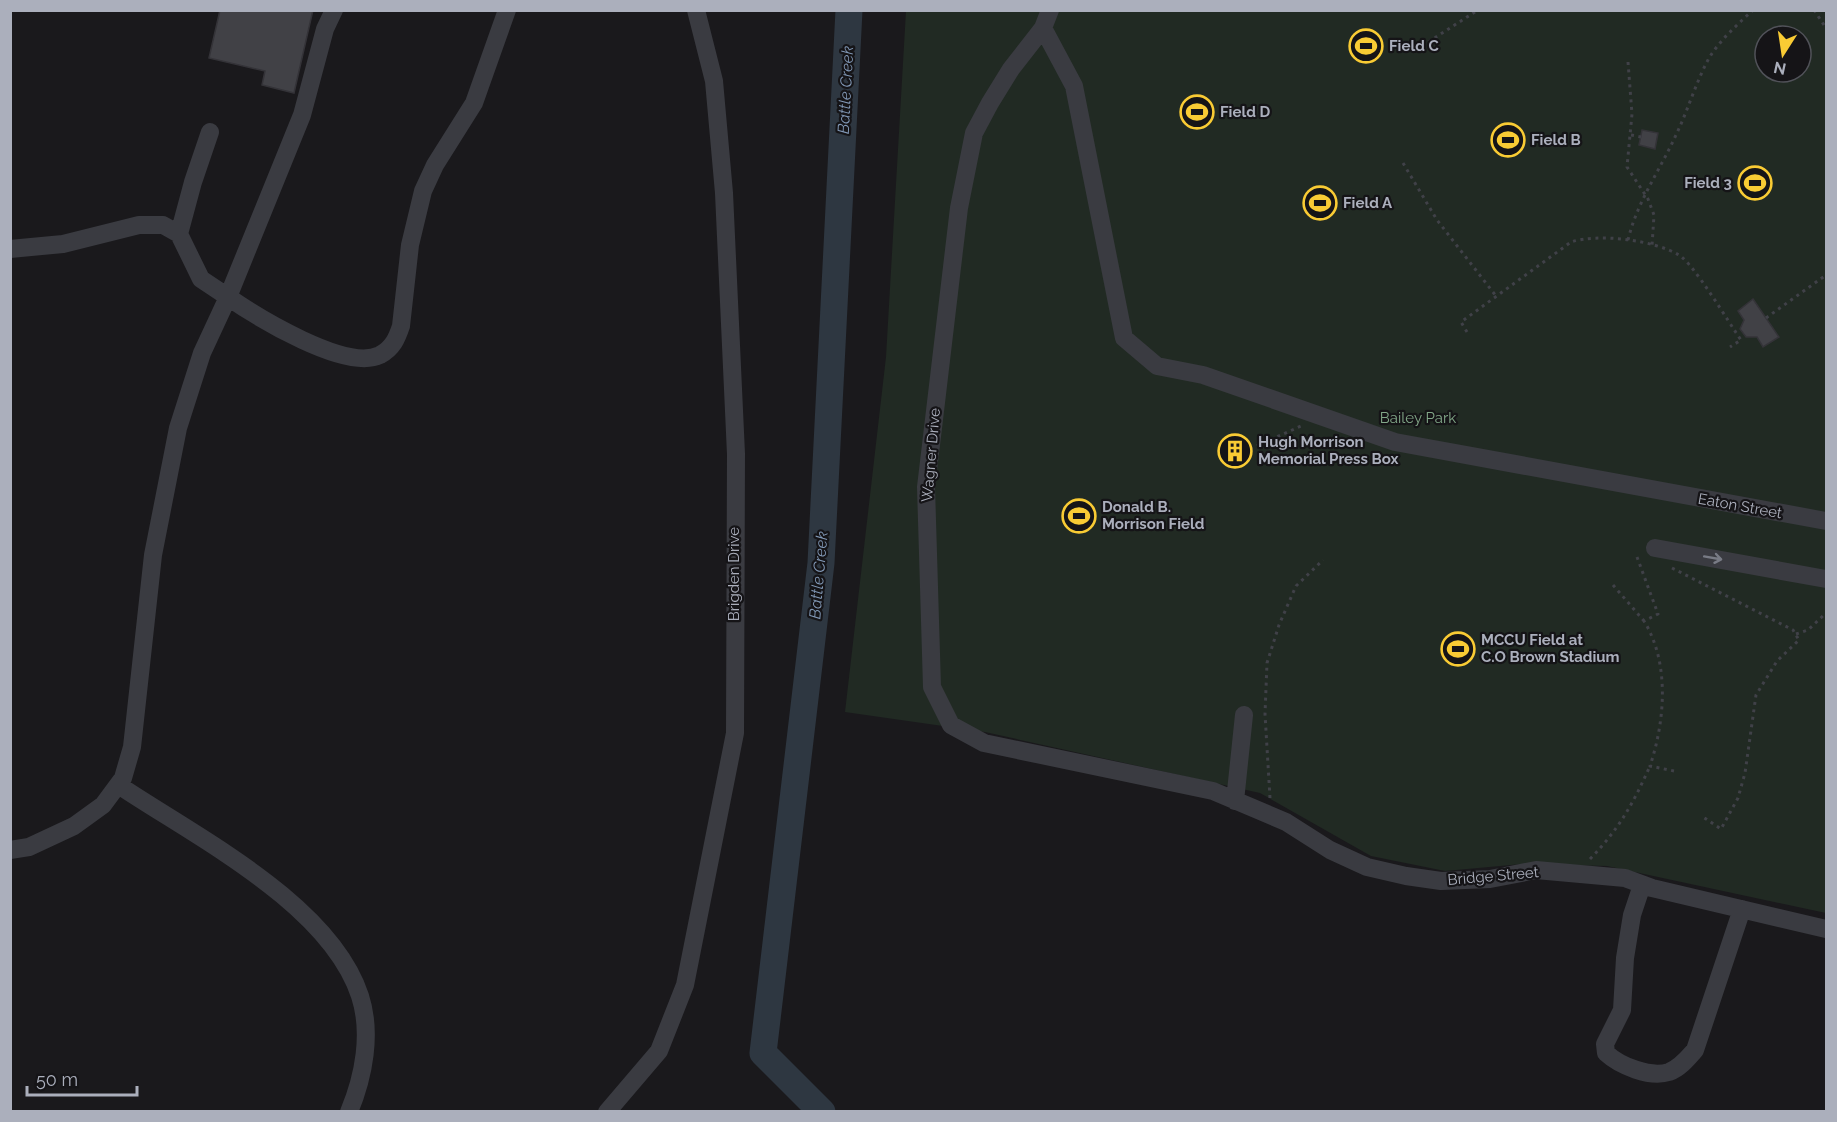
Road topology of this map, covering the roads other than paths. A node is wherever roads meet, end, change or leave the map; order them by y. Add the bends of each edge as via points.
1 (334, 10) edge
2 (507, 10) edge
3 (696, 10) edge
4 (1050, 10) edge
5 (1043, 28) junction
6 (210, 132) dead end
7 (179, 234) junction
8 (10, 249) edge
9 (228, 297) junction
10 (1827, 521) edge
11 (1655, 548) dead end
12 (1827, 579) edge
13 (1244, 714) dead end
14 (1139, 775) joint
15 (120, 786) junction
16 (1236, 801) junction
17 (10, 850) edge
18 (1642, 885) junction
19 (1742, 909) junction
20 (1827, 929) edge
21 (349, 1112) edge
22 (607, 1112) edge

1 - 9 street via 325,29 302,115
2 - 9 street via 474,103 423,191 410,245 401,326 391,348 364,359 348,356 285,332
3 - 22 street, Brigden Drive via 714,81 724,193 736,454 735,733 685,985 659,1051
4 - 5 street, Wagner Drive
5 - 10 street, Eaton Street via 1074,86 1124,338 1157,366 1203,375 1395,442
5 - 14 street, Wagner Drive via 1011,69 974,134 959,208 926,487 932,687 951,725 984,743
6 - 7 street
7 - 8 street via 154,224 63,244
7 - 9 street via 201,279
9 - 15 street via 202,353 178,428 153,555 132,747
11 -> 12 street
13 - 16 street
14 - 16 street, Bridge Street via 1213,791
15 - 17 street via 103,805 74,826 29,847
15 - 21 street via 265,882 300,911 342,960 361,998 366,1041 361,1076
16 - 18 street, Bridge Street via 1271,815 1367,867 1406,876 1490,879 1536,870 1625,878
18 - 19 street, Bridge Street
18 - 19 street via 1625,958 1622,1010 1605,1044 1606,1053 1614,1060 1642,1071 1670,1072 1695,1050
19 - 20 street, Bridge Street

